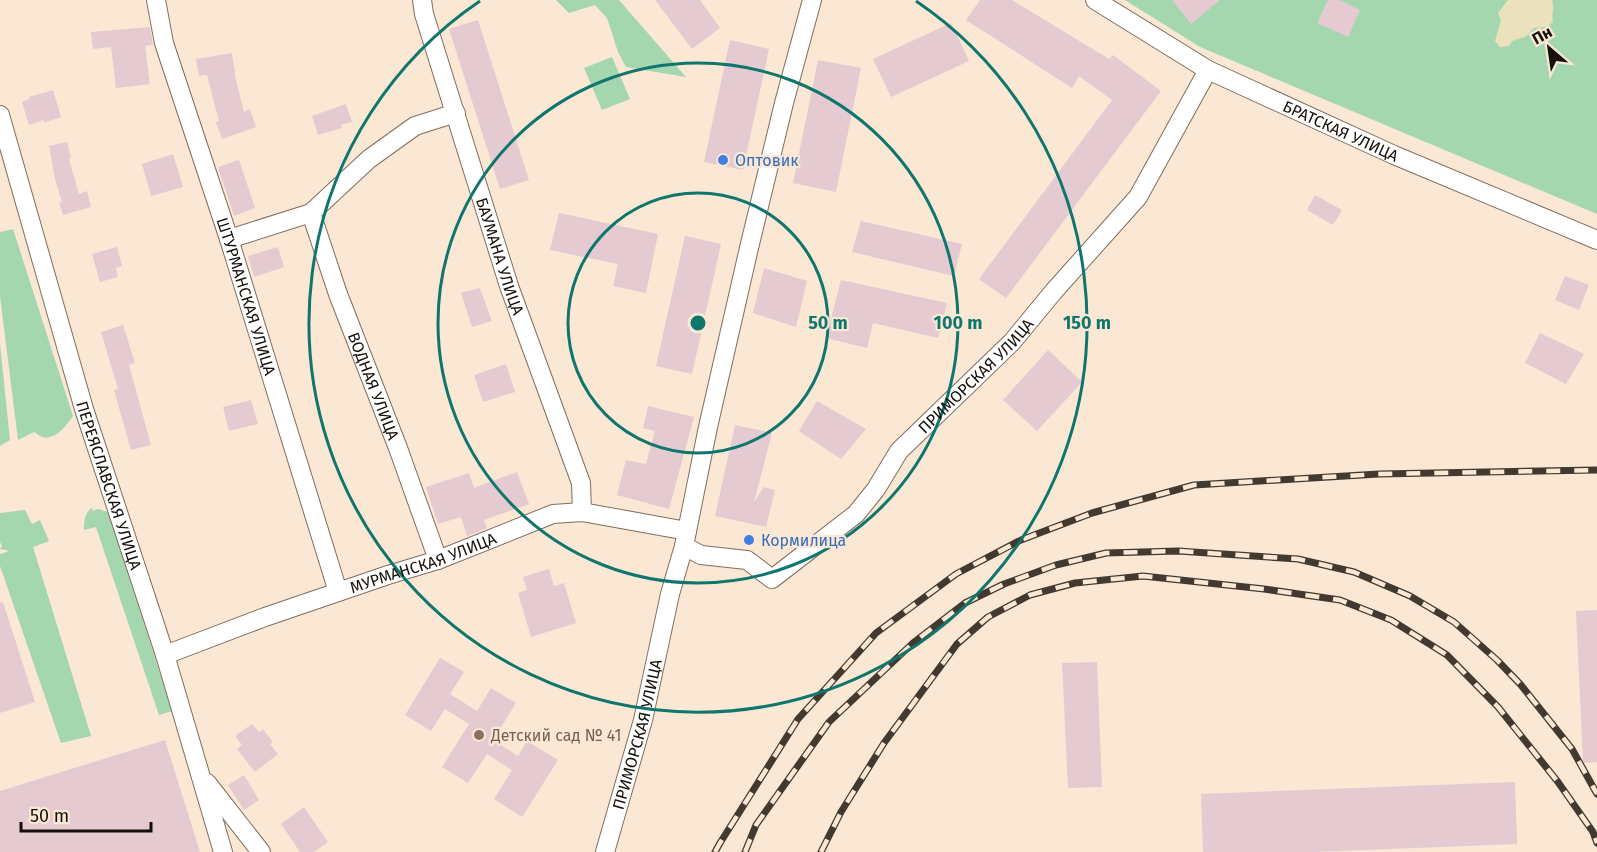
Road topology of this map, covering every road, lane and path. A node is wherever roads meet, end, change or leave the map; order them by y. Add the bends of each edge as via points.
1 (156, 0) edge
2 (422, 0) edge
3 (812, 0) edge
4 (1095, 0) edge
5 (1208, 70) junction
6 (456, 113) junction
7 (0, 115) edge
8 (310, 213) junction
9 (229, 239) junction
10 (1597, 240) edge
11 (582, 512) junction
12 (685, 539) junction
13 (438, 560) junction
14 (338, 592) junction
15 (165, 655) junction
16 (201, 775) junction
17 (224, 852) edge
18 (261, 852) edge
19 (605, 852) edge

1 - 9 street, ШТУРМАНСКАЯ УЛИЦА via 164,43
2 - 6 street, БАУМАНА УЛИЦА
3 - 12 street, ПРИМОРСКАЯ УЛИЦА via 749,248
4 - 5 street, БРАТСКАЯ УЛИЦА
5 - 10 street, БРАТСКАЯ УЛИЦА via 1394,155
5 - 12 street, ПРИМОРСКАЯ УЛИЦА via 1138,197 1012,342 899,452 856,514 772,579 747,560 701,555
6 - 8 street via 415,126 369,159
6 - 11 street, БАУМАНА УЛИЦА via 509,286 581,483
7 - 15 street, ПЕРЕЯСЛАВСКАЯ УЛИЦА via 84,409
8 - 9 street
8 - 13 street, ВОДНАЯ УЛИЦА
9 - 14 street, ШТУРМАНСКАЯ УЛИЦА
11 - 12 street, МУРМАНСКАЯ УЛИЦА
11 - 13 street, МУРМАНСКАЯ УЛИЦА via 553,514
12 - 19 street, ПРИМОРСКАЯ УЛИЦА via 643,720
13 - 14 street, МУРМАНСКАЯ УЛИЦА
14 - 15 street, МУРМАНСКАЯ УЛИЦА
15 - 16 street, ПЕРЕЯСЛАВСКАЯ УЛИЦА
16 - 17 street, ПЕРЕЯСЛАВСКАЯ УЛИЦА
16 - 18 street

